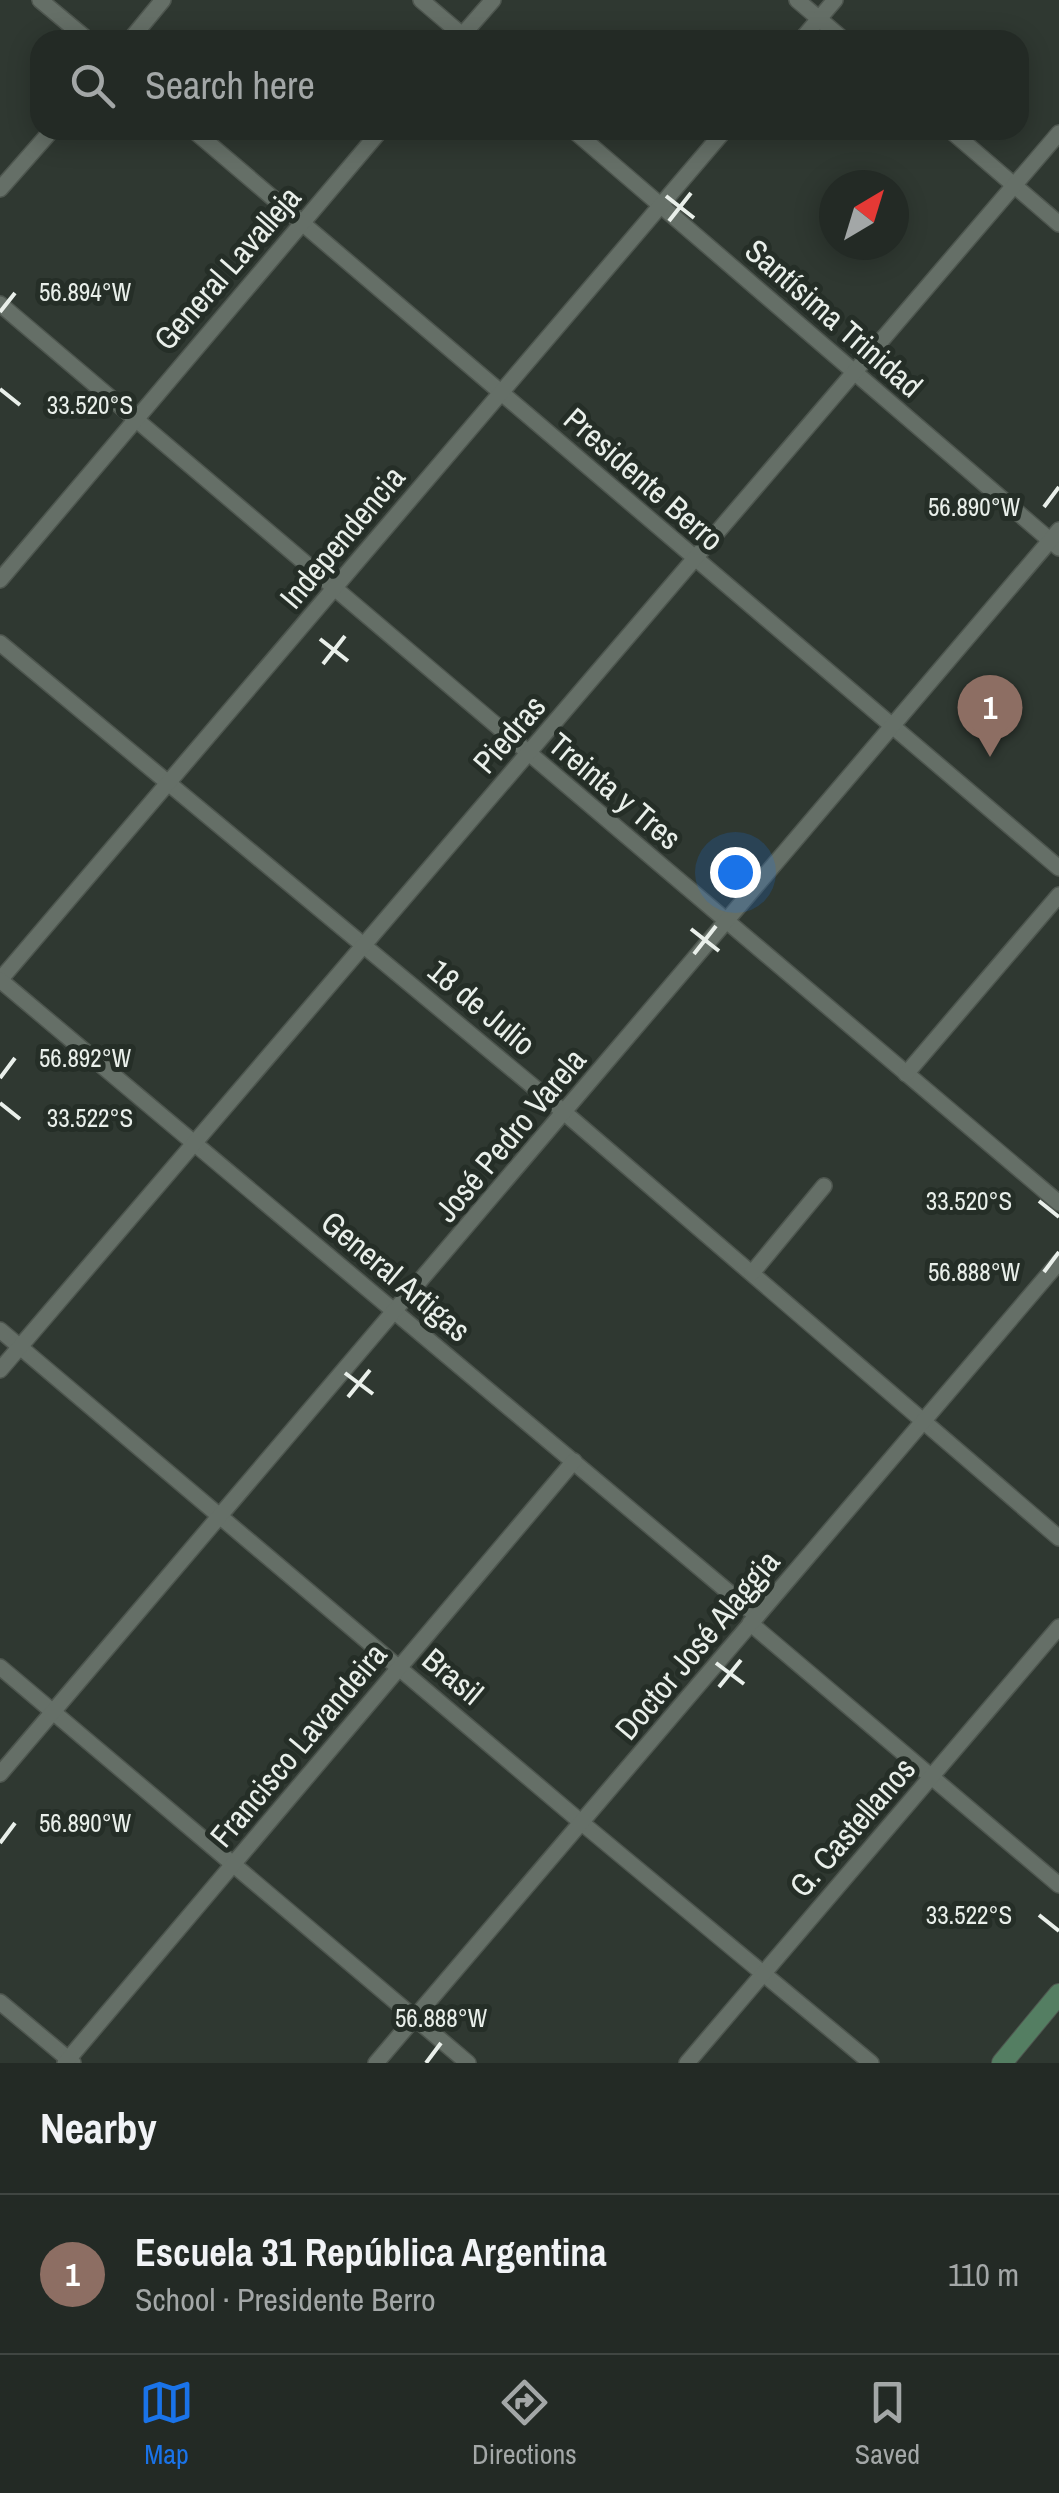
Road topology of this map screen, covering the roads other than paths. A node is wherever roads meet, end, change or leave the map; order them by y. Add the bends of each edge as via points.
1 (40, 0) edge
2 (163, 0) edge
3 (421, 0) edge
4 (493, 0) edge
5 (798, 0) edge
6 (835, 0) edge
7 (819, 18) junction
8 (76, 30) edge
9 (138, 30) edge
10 (454, 30) edge
11 (469, 30) edge
12 (809, 30) edge
13 (833, 30) edge
14 (1059, 133) edge
15 (43, 140) edge
16 (205, 140) edge
17 (373, 140) edge
18 (585, 140) edge
19 (717, 140) edge
20 (962, 140) edge
21 (1014, 185) junction
22 (0, 189) edge
23 (661, 206) junction
24 (302, 223) junction
25 (1059, 224) edge
26 (0, 304) edge
27 (855, 373) junction
28 (501, 392) junction
29 (134, 419) junction
30 (1056, 539) edge
31 (696, 560) junction
32 (0, 580) edge
33 (335, 588) junction
34 (0, 642) edge
35 (892, 727) junction
36 (528, 754) junction
37 (169, 781) junction
38 (1059, 868) edge
39 (1059, 894) edge
40 (728, 922) junction
41 (366, 945) junction
42 (0, 980) edge
43 (906, 1074) junction
44 (565, 1113) junction
45 (192, 1144) junction
46 (824, 1186) dead end
47 (1059, 1203) edge
48 (1059, 1262) edge
49 (752, 1273) junction
50 (396, 1311) junction
51 (0, 1330) edge
52 (20, 1346) junction
53 (0, 1370) edge
54 (924, 1420) junction
55 (574, 1461) junction
56 (220, 1516) junction
57 (1059, 1538) edge
58 (754, 1620) junction
59 (1059, 1628) edge
60 (0, 1667) edge
61 (400, 1667) junction
62 (54, 1712) junction
63 (0, 1774) edge
64 (932, 1776) junction
65 (582, 1823) junction
66 (232, 1866) junction
67 (1059, 1884) edge
68 (763, 1972) junction
69 (1059, 1994) edge
70 (0, 2002) edge
71 (414, 2018) junction
72 (69, 2062) edge
73 (376, 2063) edge
74 (468, 2063) edge
75 (687, 2063) edge
76 (871, 2063) edge
77 (1002, 2063) edge

1 - 8 street
2 - 9 street
3 - 10 street
4 - 11 street
5 - 7 street
6 - 7 street
7 - 12 street
7 - 13 street
14 - 21 street, Piedras
15 - 22 street
16 - 24 street, Presidente Berro
17 - 24 street, General Lavalleja
18 - 23 street, Santísima Trinidad
19 - 23 street, Independencia
20 - 21 street
21 - 25 street
21 - 27 street, Piedras
23 - 27 street, Santísima Trinidad
23 - 28 street, Independencia
24 - 28 street, Presidente Berro
24 - 29 street, General Lavalleja
26 - 29 street, Treinta y Tres
27 - 30 street, Santísima Trinidad
27 - 31 street, Piedras
28 - 31 street, Presidente Berro
28 - 33 street, Independencia
29 - 32 street, General Lavalleja
29 - 33 street, Treinta y Tres
30 - 35 street, José Pedro Varela
31 - 35 street, Presidente Berro
31 - 36 street, Piedras
33 - 36 street, Treinta y Tres
33 - 37 street, Independencia
34 - 37 street, 18 de Julio
35 - 38 street, Presidente Berro
35 - 40 street, José Pedro Varela
36 - 40 street, Treinta y Tres
36 - 41 street, Piedras
37 - 41 street, 18 de Julio
37 - 42 street, Independencia
39 - 43 street
40 - 43 street, Treinta y Tres
40 - 44 street, José Pedro Varela
41 - 44 street, 18 de Julio
41 - 45 street, Piedras
42 - 45 street, General Artigas
43 - 47 street, Treinta y Tres
44 - 49 street, 18 de Julio
44 - 50 street, José Pedro Varela
45 - 50 street, General Artigas
45 - 52 street, Piedras
46 - 49 street
48 - 54 street, Doctor José Alaggia
49 - 54 street, 18 de Julio
50 - 55 street, General Artigas
50 - 56 street, José Pedro Varela
51 - 52 street, Brasil
52 - 53 street, Piedras
52 - 56 street, Brasil
54 - 57 street, 18 de Julio
54 - 58 street, Doctor José Alaggia
55 - 58 street, General Artigas
55 - 61 street, Francisco Lavandeira
56 - 61 street, Brasil
56 - 62 street, José Pedro Varela
58 - 64 street, General Artigas
58 - 65 street, Doctor José Alaggia
59 - 64 street, G. Castellanos
60 - 62 street
61 - 65 street, Brasil
61 - 66 street, Francisco Lavandeira
62 - 63 street, José Pedro Varela
62 - 66 street
64 - 67 street, General Artigas
64 - 68 street, G. Castellanos
65 - 68 street, Brasil
65 - 71 street, Doctor José Alaggia
66 - 71 street
66 - 72 street, Francisco Lavandeira
68 - 75 street, G. Castellanos
68 - 76 street, Brasil
69 - 77 main road
70 - 72 street
71 - 73 street, Doctor José Alaggia
71 - 74 street

